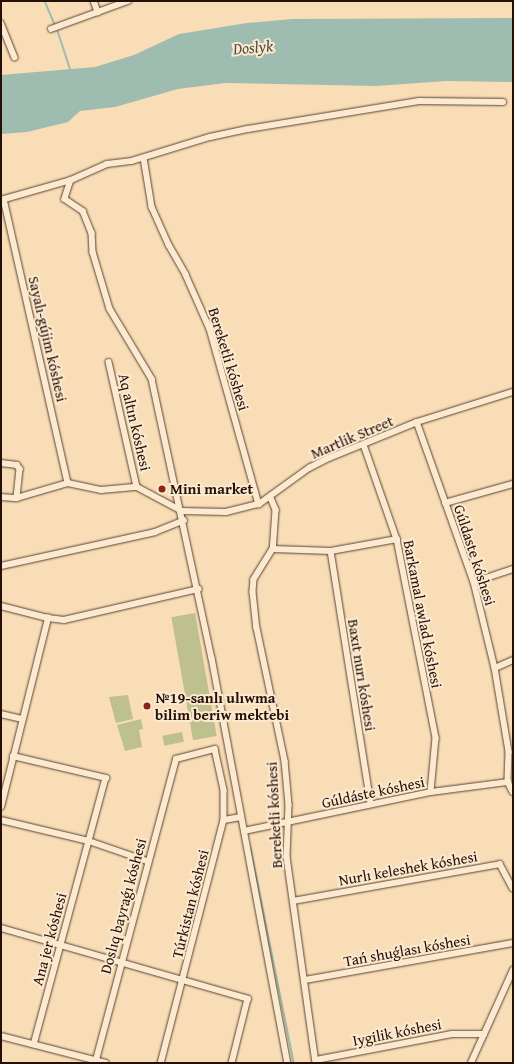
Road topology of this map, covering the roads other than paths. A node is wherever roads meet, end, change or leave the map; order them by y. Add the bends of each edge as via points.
1 (94, 1) edge
2 (128, 1) edge
3 (98, 12) junction
4 (1, 23) edge
5 (51, 29) dead end
6 (15, 57) dead end
7 (503, 102) dead end
8 (144, 158) junction
9 (71, 180) junction
10 (3, 200) edge
11 (109, 362) dead end
12 (513, 392) edge
13 (417, 422) junction
14 (364, 445) junction
15 (1, 463) edge
16 (68, 483) junction
17 (513, 484) edge
18 (138, 487) junction
19 (1, 497) edge
20 (17, 498) junction
21 (271, 498) junction
22 (446, 503) junction
23 (260, 504) junction
24 (182, 511) junction
25 (184, 520) junction
26 (397, 540) junction
27 (273, 549) junction
28 (331, 551) junction
29 (1, 566) edge
30 (513, 569) edge
31 (474, 582) junction
32 (198, 589) junction
33 (1, 606) edge
34 (48, 618) junction
35 (513, 660) edge
36 (495, 668) junction
37 (1, 714) edge
38 (22, 719) junction
39 (511, 751) edge
40 (13, 756) junction
41 (176, 759) joint
42 (508, 782) junction
43 (431, 792) junction
44 (513, 792) edge
45 (371, 804) junction
46 (1, 807) edge
47 (241, 816) junction
48 (1, 820) edge
49 (224, 820) junction
50 (289, 822) junction
51 (244, 830) junction
52 (89, 841) junction
53 (147, 861) junction
54 (513, 888) edge
55 (293, 901) junction
56 (1, 928) edge
57 (513, 943) edge
58 (61, 944) junction
59 (120, 964) junction
60 (513, 970) edge
61 (305, 980) junction
62 (182, 981) junction
63 (484, 1034) junction
64 (1, 1036) edge
65 (34, 1044) junction
66 (96, 1060) junction
67 (316, 1062) edge
68 (106, 1063) edge
69 (160, 1063) edge
70 (232, 1063) edge
71 (288, 1063) edge
72 (471, 1063) edge

1 - 3 street
2 - 3 street
3 - 5 street
4 - 6 street
7 - 8 street via 419,101 306,118 210,137
8 - 9 street via 107,164
8 - 23 street, Bereketli kóshesi via 152,207 210,329
9 - 10 street
9 - 24 street via 65,199 83,212 92,233 93,252 110,309 152,380
10 - 16 street, Sayalı-gújim kóshesi
11 - 18 street, Aq altın kóshesi
12 - 13 street, Martlik Street
13 - 14 street, Martlik Street
13 - 22 street, Gúldaste kóshesi
14 - 21 street, Martlik Street via 309,468
14 - 26 street, Barkamal awlad kóshesi
15 - 20 street via 17,465 20,469
16 - 18 street via 101,490
16 - 20 street
17 - 22 street
18 - 24 street
19 - 20 street
21 - 23 street, Martlik Street
21 - 27 street, Bereketli kóshesi via 276,510
22 - 31 street, Gúldaste kóshesi
23 - 24 street, Martlik Street via 226,512
24 - 25 street
25 - 29 street via 155,532
25 - 32 street
26 - 28 street
26 - 43 street, Barkamal awlad kóshesi via 436,738
27 - 28 street
27 - 50 street, Bereketli kóshesi via 254,580 253,592 257,628 285,761
28 - 45 street, Baxıt nurı kóshesi
30 - 31 street
31 - 36 street, Gúldaste kóshesi
32 - 34 street via 64,620
32 - 47 street
33 - 34 street
34 - 38 street
35 - 36 street
36 - 39 street, Gúldaste kóshesi
37 - 38 street
38 - 40 street
39 - 42 street, Gúldaste kóshesi
40 - 46 street
40 - 52 street, Ana jer kóshesi via 106,778
41 - 49 street, Túrkistan kóshesi via 214,749 224,790
41 - 53 street, Doslıq bayraǵı kóshesi
42 - 43 street, Gúldáste kóshesi
42 - 44 street, Gúldaste kóshesi
43 - 45 street, Gúldáste kóshesi
45 - 50 street, Gúldáste kóshesi
47 - 49 street
47 - 51 street
48 - 52 street
49 - 62 street, Túrkistan kóshesi
50 - 51 street, Gúldáste kóshesi
50 - 55 street, Bereketli kóshesi via 287,857
51 - 71 street
52 - 53 street
52 - 58 street, Ana jer kóshesi
53 - 59 street, Doslıq bayraǵı kóshesi
54 - 55 street, Nurlı keleshek kóshesi via 500,864
55 - 61 street, Bereketli kóshesi
56 - 58 street
57 - 61 street, Tań shuǵlası kóshesi
58 - 59 street
58 - 65 street, Ana jer kóshesi
59 - 62 street
59 - 66 street, Doslıq bayraǵı kóshesi
60 - 63 street
61 - 67 street, Bereketli kóshesi
62 - 69 street, Túrkistan kóshesi
62 - 70 street via 248,999
63 - 67 street, Iygilik kóshesi via 452,1034
63 - 72 street
64 - 65 street
65 - 66 street
66 - 68 street

